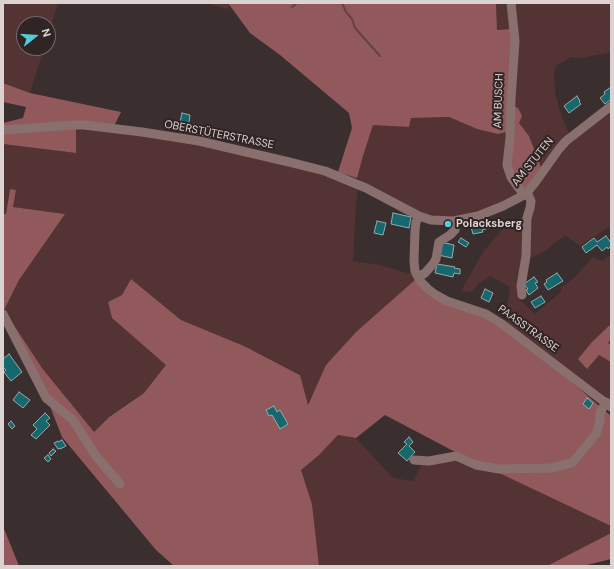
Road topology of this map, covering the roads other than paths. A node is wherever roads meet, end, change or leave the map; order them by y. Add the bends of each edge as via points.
1 (511, 3) edge
2 (611, 106) edge
3 (3, 130) edge
4 (525, 194) junction
5 (419, 216) junction
6 (456, 221) junction
7 (418, 277) junction
8 (522, 295) dead end
9 (3, 314) edge
10 (608, 405) edge
11 (414, 460) dead end
12 (120, 484) dead end

1 - 4 street, AM BUSCH via 515,41 507,164 511,177
2 - 4 street, AM STUTEN via 566,141
3 - 5 street, OBERSTÜTERSTRASSE via 84,125 199,141 325,172 366,188
4 - 6 street, AM STUTEN via 478,216
4 - 8 street via 531,200 527,218
5 - 6 street, AM STUTEN via 431,220
5 - 7 street via 415,231 414,261
6 - 7 street via 455,230 439,242 433,264 426,273
7 - 10 street, PAASSTRASSE via 436,295 486,314 502,324
9 - 12 street via 46,398 73,420 96,456
10 - 11 street via 600,413 596,434 572,464 552,468 499,469 476,465 456,456 429,461

